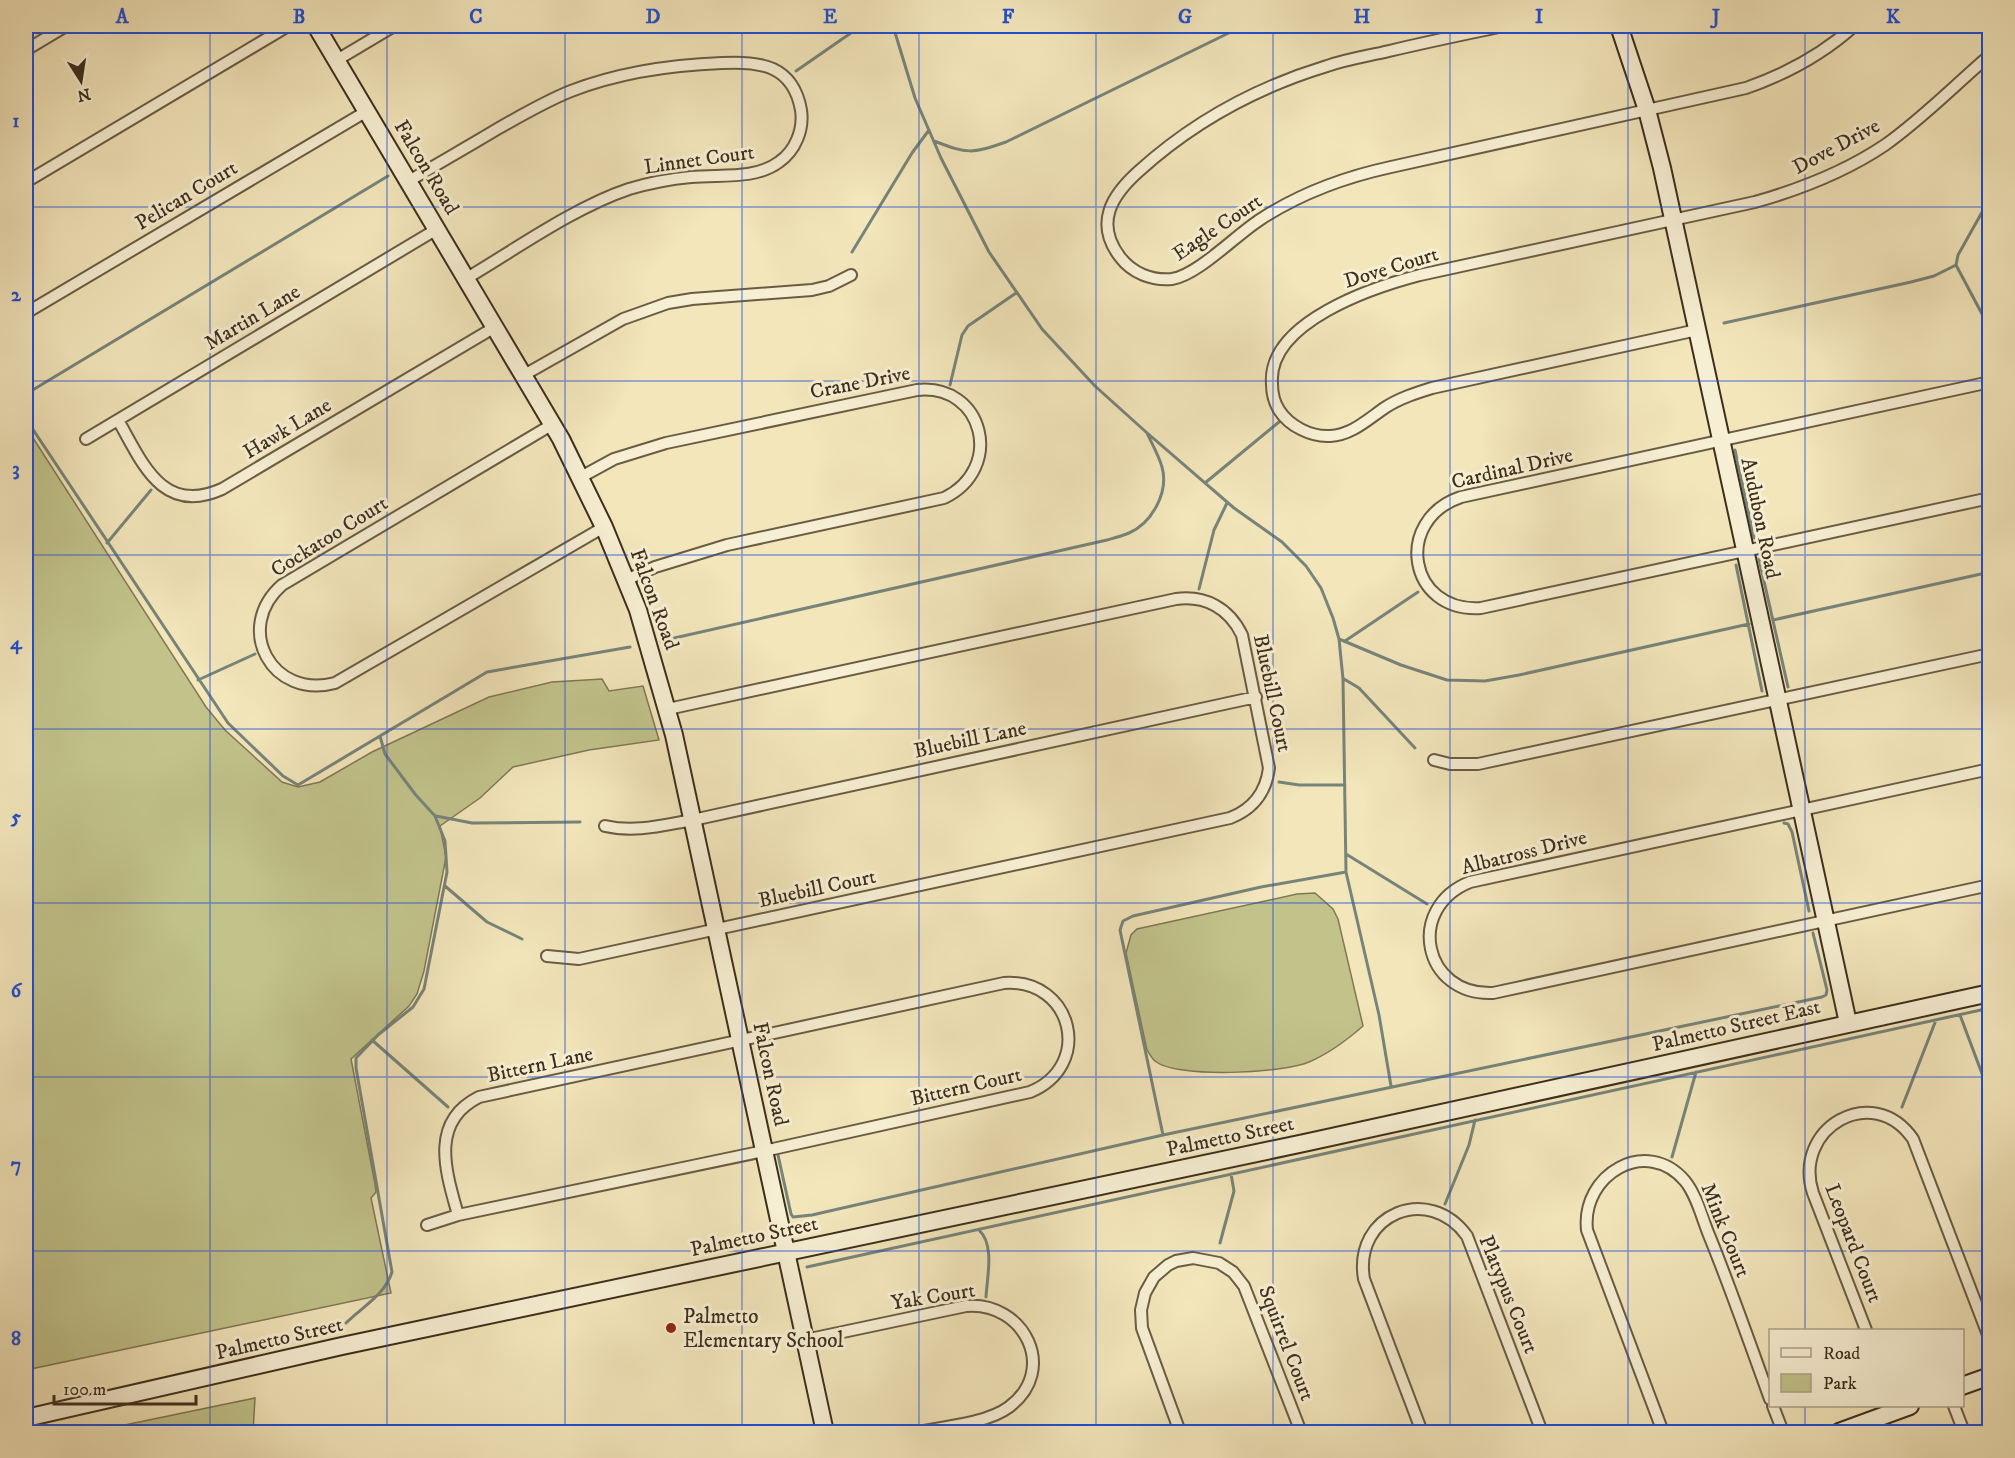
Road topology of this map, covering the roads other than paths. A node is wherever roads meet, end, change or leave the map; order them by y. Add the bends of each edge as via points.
1 (66, 26) edge
2 (288, 26) edge
3 (316, 26) edge
4 (394, 26) edge
5 (1504, 26) edge
6 (1619, 26) edge
7 (1854, 26) edge
8 (26, 50) edge
9 (1989, 55) edge
10 (337, 60) junction
11 (1647, 110) junction
12 (367, 111) junction
13 (409, 181) junction
14 (26, 182) edge
15 (1673, 221) junction
16 (437, 229) junction
17 (851, 275) dead end
18 (466, 278) junction
19 (26, 313) edge
20 (495, 327) junction
21 (1697, 330) junction
22 (524, 375) junction
23 (1989, 382) edge
24 (118, 420) junction
25 (553, 424) junction
26 (86, 439) dead end
27 (1721, 441) junction
28 (581, 477) junction
29 (1989, 498) edge
30 (604, 527) junction
31 (1745, 551) junction
32 (626, 580) junction
33 (1989, 654) edge
34 (1256, 697) junction
35 (1777, 700) junction
36 (668, 709) junction
37 (1434, 760) dead end
38 (1989, 769) edge
39 (1801, 810) junction
40 (693, 820) junction
41 (605, 826) dead end
42 (1989, 885) edge
43 (1825, 920) junction
44 (717, 929) junction
45 (548, 956) dead end
46 (1989, 993) edge
47 (1848, 1023) junction
48 (740, 1040) junction
49 (1493, 1102) joint
50 (764, 1151) junction
51 (458, 1215) junction
52 (427, 1225) dead end
53 (786, 1253) junction
54 (1866, 1329) edge
55 (805, 1340) junction
56 (1989, 1340) edge
57 (1989, 1376) edge
58 (1964, 1385) edge
59 (1769, 1396) edge
60 (1773, 1407) edge
61 (1899, 1407) edge
62 (1954, 1407) edge
63 (26, 1419) edge
64 (825, 1432) edge
65 (917, 1432) edge
66 (1180, 1432) edge
67 (1301, 1432) edge
68 (1422, 1432) edge
69 (1542, 1432) edge
70 (1664, 1432) edge
71 (1783, 1432) edge
72 (1842, 1432) edge
73 (1964, 1432) edge

1 - 8 street
2 - 14 street
3 - 10 street, Falcon Road
4 - 10 street
5 - 11 street, Eagle Court via 1326,66 1254,94 1207,120 1149,162 1117,193 1108,218 1116,252 1142,274 1165,279 1181,277 1267,215 1329,184 1391,166
6 - 11 street, Audubon Road
7 - 11 street via 1814,56 1774,77 1739,90
9 - 15 street, Dove Drive via 1891,141 1827,177 1755,202
10 - 12 street, Falcon Road
11 - 15 street, Audubon Road
12 - 13 street, Falcon Road
12 - 19 street, Pelican Court
13 - 16 street, Falcon Road
13 - 18 street, Linnet Court via 540,105 634,72 751,62 776,71 794,90 801,110 800,130 792,149 777,164 753,173 675,179 630,189 583,209
15 - 21 street, Audubon Road
15 - 21 street, Dove Court via 1420,275 1360,294 1306,325 1281,350 1272,373 1272,392 1279,409 1296,426 1331,436 1354,429 1402,399 1432,388
16 - 18 street, Falcon Road
16 - 24 street, Martin Lane
17 - 22 street via 812,290 692,299 653,308 623,320
18 - 20 street, Falcon Road
20 - 22 street, Falcon Road
20 - 24 street, Hawk Lane via 206,495 181,495 158,484
21 - 27 street, Audubon Road
22 - 25 street, Falcon Road
23 - 27 street, Cardinal Drive
24 - 26 street, Martin Lane
25 - 28 street, Falcon Road
25 - 30 street, Cockatoo Court via 282,585 266,604 260,620 264,653 279,673 294,682 318,686 335,683
27 - 31 street, Audubon Road
27 - 31 street, Cardinal Drive via 1453,500 1439,508 1424,526 1417,549 1418,567 1425,583 1438,597 1472,608
28 - 30 street, Falcon Road
28 - 32 street, Crane Drive via 614,459 666,443 917,390 953,397 976,422 981,440 976,467 966,482 944,498 727,545
29 - 31 street, Cardinal Drive
30 - 32 street, Falcon Road
31 - 35 street, Audubon Road
32 - 36 street, Falcon Road
33 - 35 street
34 - 36 street, Bluebill Court via 1242,635 1234,621 1215,605 1184,598
34 - 40 street, Bluebill Lane
34 - 44 street, Bluebill Court via 1269,759 1268,776 1258,799 1238,815
35 - 37 street via 1478,765
35 - 39 street, Audubon Road
36 - 40 street, Falcon Road
38 - 39 street, Albatross Drive
39 - 43 street, Audubon Road
39 - 43 street, Albatross Drive via 1463,885 1444,898 1436,911 1429,933 1431,950 1438,967 1450,980 1466,990 1493,993
40 - 41 street, Bluebill Lane via 639,830
40 - 44 street, Falcon Road
42 - 43 street, Albatross Drive
43 - 47 street, Audubon Road
44 - 45 street, Bluebill Court via 579,959
44 - 48 street, Falcon Road
46 - 47 street, Palmetto Street East
47 - 49 street, Palmetto Street East
48 - 50 street, Falcon Road
48 - 50 street, Bittern Court via 1012,982 1043,991 1067,1023 1066,1057 1052,1079 1038,1089
48 - 51 street, Bittern Lane via 472,1101 456,1115 445,1142
49 - 53 street, Palmetto Street
50 - 51 street, Bittern Court
50 - 53 street, Falcon Road
51 - 52 street, Bittern Court
53 - 55 street, Falcon Road
53 - 63 street, Palmetto Street via 342,1346
54 - 56 street, Leopard Court via 1809,1176 1813,1150 1821,1135 1841,1119 1865,1112 1889,1117 1913,1139
55 - 64 street, Falcon Road
55 - 65 street, Yak Court via 966,1306 990,1308 1012,1319 1027,1338 1032,1355 1028,1383 1018,1399 995,1415
57 - 58 street
59 - 70 street, Mink Court via 1689,1186 1665,1166 1649,1162 1626,1165 1597,1186 1587,1212 1587,1230
60 - 71 street
61 - 72 street
62 - 73 street
66 - 67 street, Squirrel Court via 1144,1337 1140,1310 1154,1277 1176,1261 1193,1258 1219,1263 1244,1286
68 - 69 street, Platypus Court via 1363,1270 1364,1252 1375,1229 1396,1213 1414,1209 1432,1210 1448,1217 1467,1236

